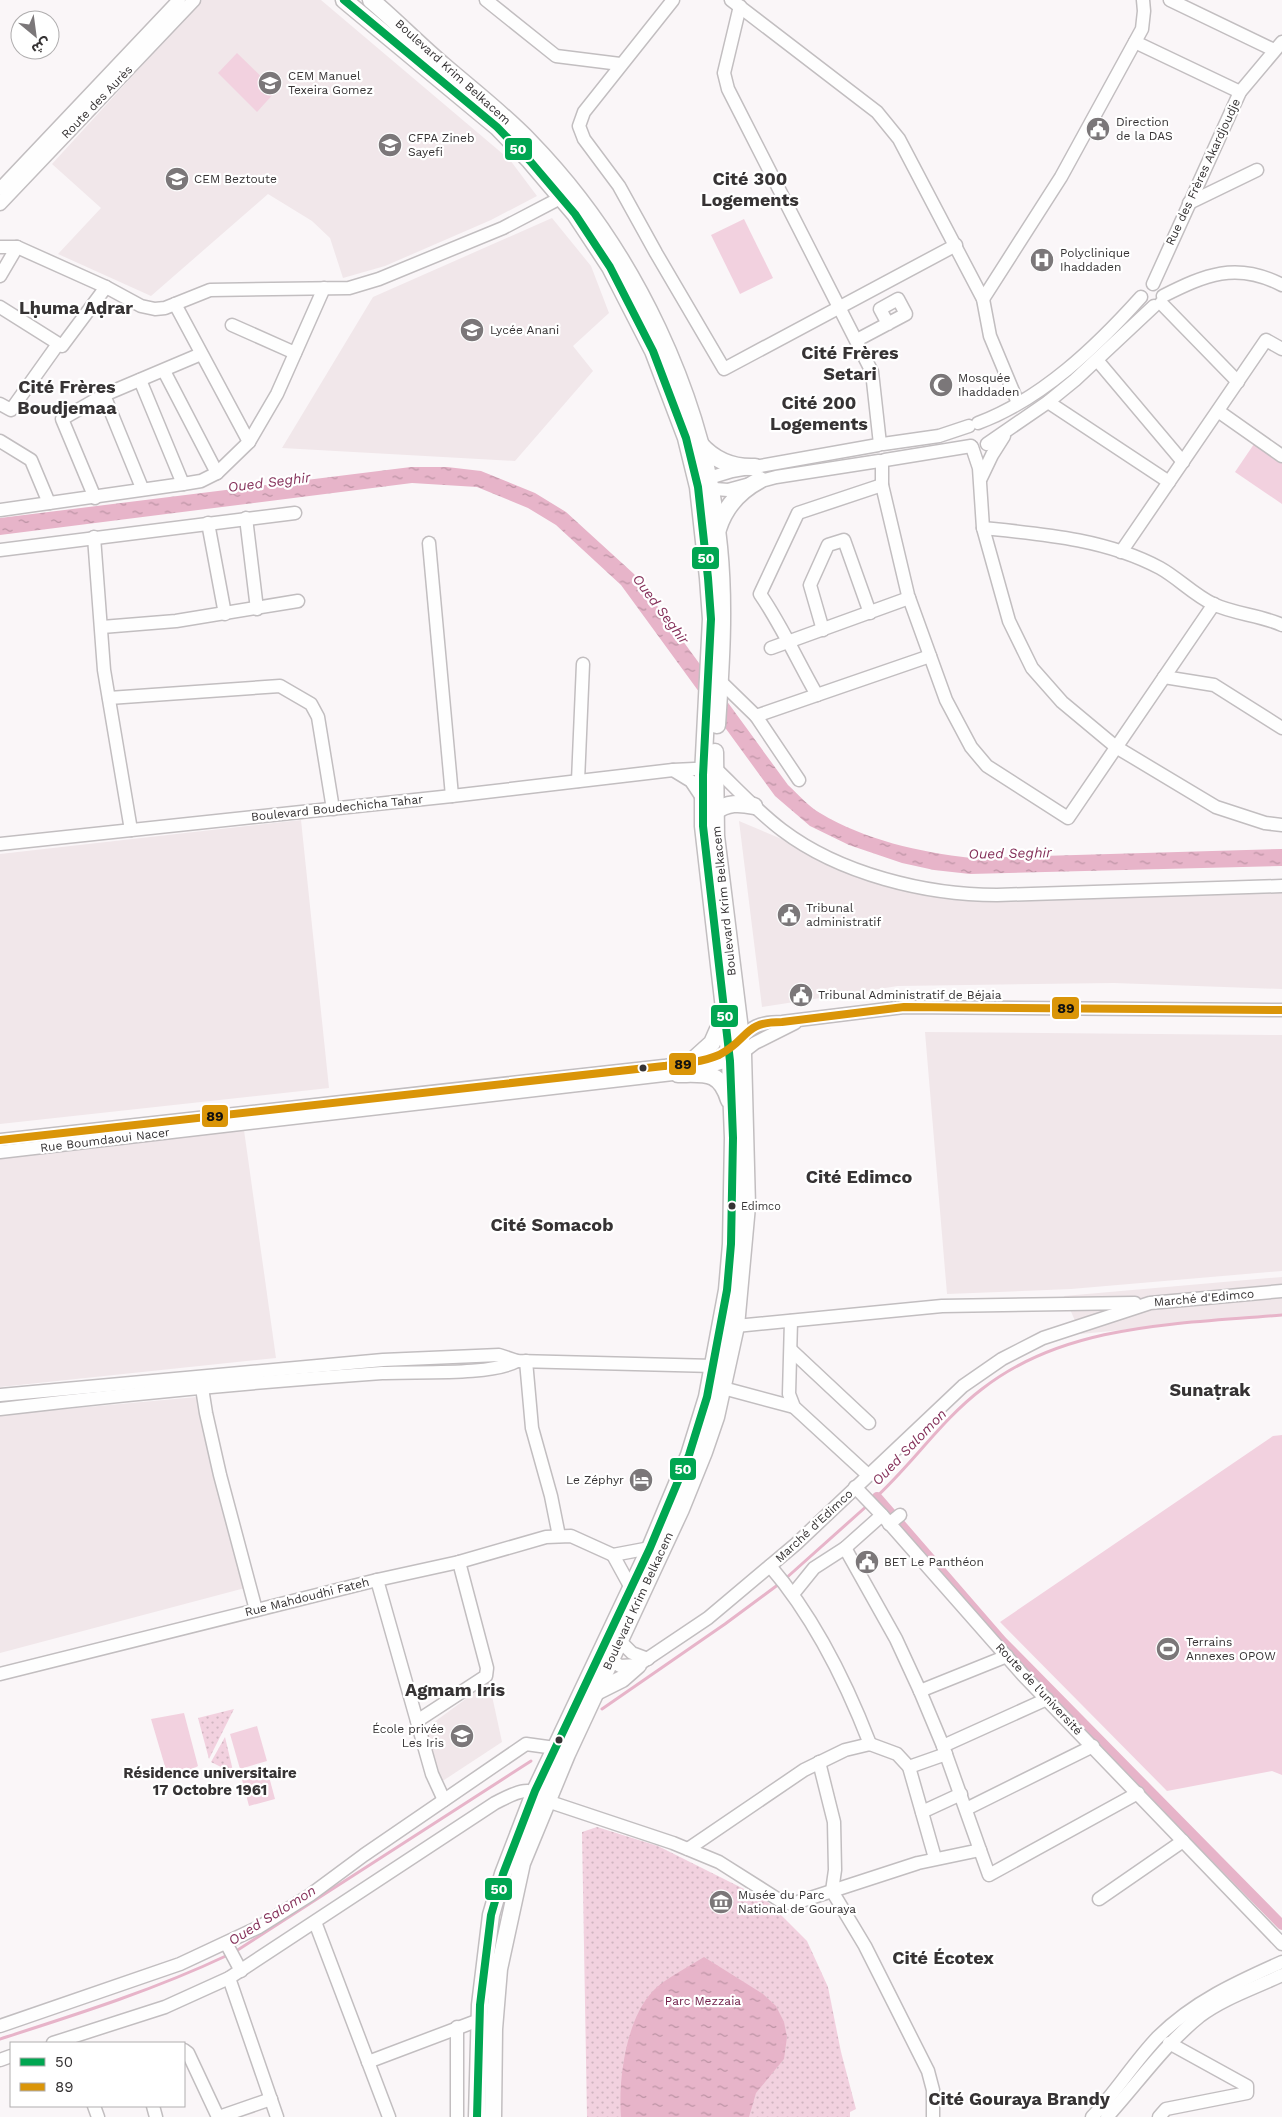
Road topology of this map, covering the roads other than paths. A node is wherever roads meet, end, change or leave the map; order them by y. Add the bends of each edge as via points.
1 (179, 0) edge
2 (194, 0) edge
3 (344, 0) edge
4 (359, 0) edge
5 (371, 0) edge
6 (486, 0) edge
7 (673, 0) edge
8 (1142, 0) edge
9 (1170, 0) edge
10 (735, 3) edge
11 (1134, 42) junction
12 (1278, 46) edge
13 (620, 64) junction
14 (438, 70) junction
15 (1240, 92) junction
16 (1257, 170) dead end
17 (0, 189) edge
18 (567, 195) junction
19 (1189, 203) junction
20 (0, 204) edge
21 (956, 245) junction
22 (17, 246) junction
23 (0, 247) edge
24 (0, 276) edge
25 (1153, 284) junction
26 (1282, 285) edge
27 (106, 287) junction
28 (324, 288) junction
29 (1141, 297) junction
30 (983, 299) junction
31 (1159, 302) junction
32 (175, 304) junction
33 (0, 307) edge
34 (841, 307) junction
35 (888, 324) dead end
36 (232, 325) dead end
37 (857, 340) junction
38 (58, 344) junction
39 (1282, 349) edge
40 (295, 352) junction
41 (201, 354) junction
42 (1097, 360) junction
43 (164, 371) junction
44 (140, 380) junction
45 (1238, 382) junction
46 (104, 395) junction
47 (1048, 402) junction
48 (1018, 403) junction
49 (0, 404) edge
50 (1218, 411) junction
51 (974, 425) junction
52 (1012, 427) junction
53 (0, 441) edge
54 (248, 442) junction
55 (700, 444) junction
56 (880, 444) junction
57 (987, 444) junction
58 (971, 447) junction
59 (952, 448) junction
60 (1282, 456) edge
61 (882, 461) junction
62 (1183, 462) junction
63 (218, 473) junction
64 (758, 474) junction
65 (981, 480) junction
66 (1169, 482) junction
67 (183, 484) junction
68 (706, 485) junction
69 (882, 485) junction
70 (142, 488) junction
71 (95, 498) junction
72 (49, 503) junction
73 (0, 510) edge
74 (296, 513) dead end
75 (246, 518) junction
76 (208, 523) junction
77 (983, 528) junction
78 (717, 532) junction
79 (94, 537) junction
80 (430, 542) dead end
81 (0, 550) edge
82 (1121, 552) junction
83 (910, 598) junction
84 (298, 601) dead end
85 (1214, 604) junction
86 (257, 609) junction
87 (870, 613) junction
88 (225, 614) junction
89 (1282, 625) edge
90 (102, 627) junction
91 (823, 630) junction
92 (787, 643) junction
93 (771, 648) dead end
94 (930, 656) junction
95 (583, 664) dead end
96 (714, 677) junction
97 (1164, 677) junction
98 (817, 695) junction
99 (109, 698) junction
100 (756, 716) junction
101 (1282, 728) edge
102 (1116, 747) junction
103 (708, 760) junction
104 (673, 770) junction
105 (799, 780) dead end
106 (578, 781) junction
107 (452, 796) junction
108 (703, 799) junction
109 (754, 806) junction
110 (333, 809) junction
111 (715, 812) junction
112 (1282, 826) edge
113 (132, 830) junction
114 (0, 844) edge
115 (1282, 886) edge
116 (1282, 1010) edge
117 (724, 1013) junction
118 (736, 1051) junction
119 (690, 1062) junction
120 (678, 1074) junction
121 (732, 1111) junction
122 (0, 1140) edge
123 (0, 1152) edge
124 (1282, 1291) edge
125 (1150, 1303) junction
126 (791, 1321) junction
127 (736, 1326) junction
128 (791, 1350) junction
129 (521, 1361) junction
130 (714, 1366) junction
131 (201, 1382) junction
132 (723, 1388) junction
133 (0, 1395) edge
134 (794, 1407) junction
135 (0, 1409) edge
136 (869, 1424) dead end
137 (868, 1475) junction
138 (855, 1487) junction
139 (890, 1519) junction
140 (560, 1536) junction
141 (650, 1548) junction
142 (845, 1548) junction
143 (613, 1555) junction
144 (459, 1562) junction
145 (772, 1568) junction
146 (377, 1580) junction
147 (630, 1586) junction
148 (791, 1592) junction
149 (256, 1610) junction
150 (620, 1641) junction
151 (605, 1656) junction
152 (1007, 1656) junction
153 (643, 1662) junction
154 (0, 1674) edge
155 (920, 1691) junction
156 (596, 1692) junction
157 (1048, 1699) junction
158 (417, 1722) junction
159 (870, 1744) junction
160 (1093, 1746) junction
161 (555, 1748) junction
162 (945, 1750) junction
163 (819, 1762) junction
164 (909, 1767) junction
165 (1138, 1793) junction
166 (961, 1794) junction
167 (537, 1799) junction
168 (444, 1800) junction
169 (966, 1809) junction
170 (922, 1812) junction
171 (1184, 1841) junction
172 (688, 1849) junction
173 (980, 1850) junction
174 (935, 1858) junction
175 (832, 1891) junction
176 (1099, 1899) dead end
177 (316, 1922) junction
178 (1282, 1944) edge
179 (227, 1945) junction
180 (1282, 1962) edge
181 (240, 1968) junction
182 (1282, 1975) edge
183 (229, 1978) junction
184 (478, 2020) junction
185 (0, 2026) edge
186 (457, 2027) junction
187 (70, 2041) edge
188 (1170, 2043) junction
189 (185, 2051) edge
190 (368, 2062) junction
191 (271, 2099) junction
192 (218, 2117) edge
193 (277, 2117) edge
194 (389, 2117) edge
195 (457, 2117) edge
196 (477, 2117) edge
197 (493, 2117) edge
198 (933, 2117) edge
199 (1092, 2117) edge
200 (1107, 2117) edge
201 (1159, 2117) edge

1 - 17 street, Route des Aurès
2 - 20 street, Route des Aurès
3 - 14 main road, Boulevard Krim Belkacem
4 - 14 main road
5 - 14 main road, Boulevard Krim Belkacem
6 - 13 street via 556,56
7 - 13 street
8 - 11 street via 1142,29
9 - 12 street
10 - 21 street via 877,112 899,138
10 - 34 street via 724,73 728,89
11 - 15 street
11 - 30 street via 1061,177
12 - 15 street, Rue des Frères Akardjoudje
13 - 34 street via 584,112 579,126 584,139 619,186 724,369
14 - 18 main road, Boulevard Krim Belkacem
15 - 19 street, Rue des Frères Akardjoudje
16 - 19 street
18 - 28 street via 503,228 379,279 349,288
18 - 55 main road, Boulevard Krim Belkacem via 587,207 647,305 686,396
18 - 68 main road, Boulevard Krim Belkacem via 575,214 638,318
19 - 25 street, Rue des Frères Akardjoudje
21 - 30 street
21 - 34 street
22 - 23 street
22 - 24 street
22 - 27 street
25 - 29 street via 1143,288
25 - 31 street via 1159,286
26 - 31 street via 1256,276 1222,272 1194,280
27 - 32 street via 141,306 155,309
27 - 38 street via 67,341 62,346
28 - 32 street via 210,290
28 - 40 street
29 - 31 street via 1146,304
29 - 48 street via 1070,367
30 - 48 street via 990,336
31 - 42 street
31 - 45 street
32 - 41 street
33 - 38 street
34 - 37 street
35 - 37 street
36 - 40 street
37 - 56 street via 872,372
38 - 49 street via 10,410
39 - 45 street via 1266,340
40 - 54 street via 276,394
41 - 43 street
41 - 54 street
42 - 47 street
42 - 62 street
43 - 44 street
43 - 63 street
44 - 46 street
44 - 67 street
45 - 50 street
46 - 70 street
46 - 71 street via 62,419
47 - 52 street
47 - 66 street
48 - 51 street
50 - 60 street
50 - 62 street
51 - 56 street via 939,436
51 - 57 street via 989,431
51 - 58 street via 965,439
52 - 57 street
52 - 65 street via 992,455
53 - 72 street via 31,460
54 - 63 street
55 - 64 main road via 724,463
55 - 68 main road, Boulevard Krim Belkacem
56 - 61 street via 890,452
56 - 64 street
57 - 58 street
57 - 65 street
58 - 59 street
58 - 65 street
59 - 61 street
59 - 65 street via 969,456
61 - 64 street
61 - 69 street
62 - 66 street
63 - 67 street via 201,481
64 - 68 street
64 - 68 street via 728,490
64 - 78 main road via 750,486 732,501
65 - 77 street
66 - 82 street
67 - 70 street
68 - 78 main road, Boulevard Krim Belkacem
68 - 96 main road, Boulevard Krim Belkacem
69 - 83 street
69 - 92 street via 798,513 760,594 774,614
70 - 71 street
71 - 72 street
72 - 73 street
74 - 75 street
75 - 76 street
75 - 86 street
76 - 79 street
76 - 88 street
77 - 82 street via 1044,534
77 - 102 street via 1009,621 1032,668 1062,702
78 - 96 main road, Boulevard Krim Belkacem via 721,569
79 - 81 street
79 - 90 street
80 - 107 street
82 - 85 street via 1159,568
83 - 87 street
83 - 94 street
84 - 86 street
85 - 89 street
85 - 97 street
86 - 88 street
87 - 91 street
87 - 91 street via 844,540 828,544 810,585
88 - 90 street
90 - 99 street
91 - 92 street
92 - 93 street
92 - 98 street
94 - 98 street
94 - 102 street via 946,700 970,747 987,766 1068,818
95 - 106 street
96 - 100 street
96 - 103 main road, Boulevard Krim Belkacem
97 - 101 street via 1214,685
97 - 102 street
98 - 100 street
99 - 110 street via 280,686 311,704 318,717
99 - 113 street
100 - 105 street
102 - 112 street via 1216,807
103 - 104 street, Boulevard Boudechicha Tahar
103 - 108 main road, Boulevard Krim Belkacem
103 - 109 street
103 - 111 main road, Boulevard Krim Belkacem
104 - 106 street, Boulevard Boudechicha Tahar
104 - 108 street via 691,781
106 - 107 street, Boulevard Boudechicha Tahar
107 - 110 street, Boulevard Boudechicha Tahar
108 - 117 main road, Boulevard Krim Belkacem via 704,851
109 - 111 main road via 734,804
109 - 115 street via 796,840 820,852 901,884 951,893 997,895
110 - 113 street, Boulevard Boudechicha Tahar
111 - 118 main road, Boulevard Krim Belkacem
113 - 114 street, Boulevard Boudechicha Tahar
116 - 118 street via 912,1006 800,1020
117 - 118 main road, Boulevard Krim Belkacem
117 - 119 main road via 712,1043
118 - 119 street, Rue Boumdaoui Nacer
118 - 120 street, Rue Boumdaoui Nacer via 702,1070
118 - 121 main road, Boulevard Krim Belkacem
118 - 127 main road, Boulevard Krim Belkacem via 747,1206
119 - 122 street, Rue Boumdaoui Nacer
120 - 121 main road via 714,1076 725,1089
120 - 123 street, Rue Boumdaoui Nacer
121 - 130 main road, Boulevard Krim Belkacem via 730,1266
124 - 125 street, Marché d'Edimco
125 - 126 street via 942,1306
125 - 137 street, Marché d'Edimco via 1043,1338 1002,1359 963,1386
126 - 127 street
126 - 128 street
127 - 132 main road, Boulevard Krim Belkacem
128 - 134 street via 789,1394
128 - 136 street
129 - 130 street
129 - 131 street via 499,1355 383,1360
129 - 140 street via 532,1428
130 - 141 main road, Boulevard Krim Belkacem via 689,1456
131 - 133 street
131 - 135 street
131 - 149 street via 220,1474
132 - 134 street
132 - 150 main road, Boulevard Krim Belkacem via 710,1435 681,1509
134 - 137 street
137 - 138 street, Marché d'Edimco
138 - 139 street, Route de l'université
138 - 145 street, Marché d'Edimco
139 - 142 street
139 - 152 street, Route de l'université via 984,1623
140 - 143 street, Rue Mahdoudhi Fateh via 571,1536
140 - 144 street, Rue Mahdoudhi Fateh via 546,1537
141 - 143 street
141 - 147 main road, Boulevard Krim Belkacem
142 - 148 street via 814,1568
142 - 155 street via 896,1638
143 - 147 street
144 - 146 street, Rue Mahdoudhi Fateh
144 - 158 street via 487,1668 486,1676
145 - 148 street
145 - 153 street, Marché d'Edimco via 708,1618
146 - 149 street, Rue Mahdoudhi Fateh
146 - 158 street
147 - 151 main road, Boulevard Krim Belkacem
148 - 159 street via 836,1671
149 - 154 street, Rue Mahdoudhi Fateh
150 - 151 main road, Boulevard Krim Belkacem
150 - 153 street
151 - 153 street via 626,1667
151 - 156 main road, Boulevard Krim Belkacem
151 - 161 main road, Boulevard Krim Belkacem
152 - 155 street
152 - 157 street, Route de l'université
153 - 156 main road via 622,1679
155 - 162 street
156 - 167 main road, Boulevard Krim Belkacem
157 - 160 street, Route de l'université
157 - 162 street
158 - 168 street via 432,1774
159 - 163 street via 845,1750
159 - 164 street via 897,1754
160 - 165 street, Route de l'université
160 - 169 street
161 - 167 main road, Boulevard Krim Belkacem
161 - 168 street via 526,1744
162 - 164 street
162 - 166 street
163 - 172 street
163 - 175 street via 834,1822
164 - 170 street
165 - 171 street, Route de l'université
165 - 173 street via 989,1875
166 - 169 street
166 - 170 street
167 - 172 street
167 - 177 street via 522,1790 495,1803
167 - 184 main road, Boulevard Krim Belkacem via 503,1874 492,1915
167 - 197 main road, Boulevard Krim Belkacem via 499,1969 494,2029
168 - 179 street via 310,1895
169 - 173 street
170 - 174 street
171 - 176 street
171 - 178 street, Route de l'université
172 - 175 street via 720,1862 779,1900 792,1904
173 - 174 street
174 - 175 street
175 - 198 street via 866,1946 928,2071 933,2090
177 - 181 street
177 - 190 street
179 - 181 street
179 - 185 street
180 - 199 street via 1215,1993 1174,2023 1143,2054
181 - 183 street
182 - 188 street via 1222,2002
183 - 187 street via 165,2007
183 - 191 street
184 - 186 street
184 - 196 main road, Boulevard Krim Belkacem
186 - 190 street
186 - 195 street
188 - 200 street
188 - 201 street via 1247,2086 1247,2093 1166,2109
189 - 192 street
190 - 194 street
191 - 192 street
191 - 193 street

